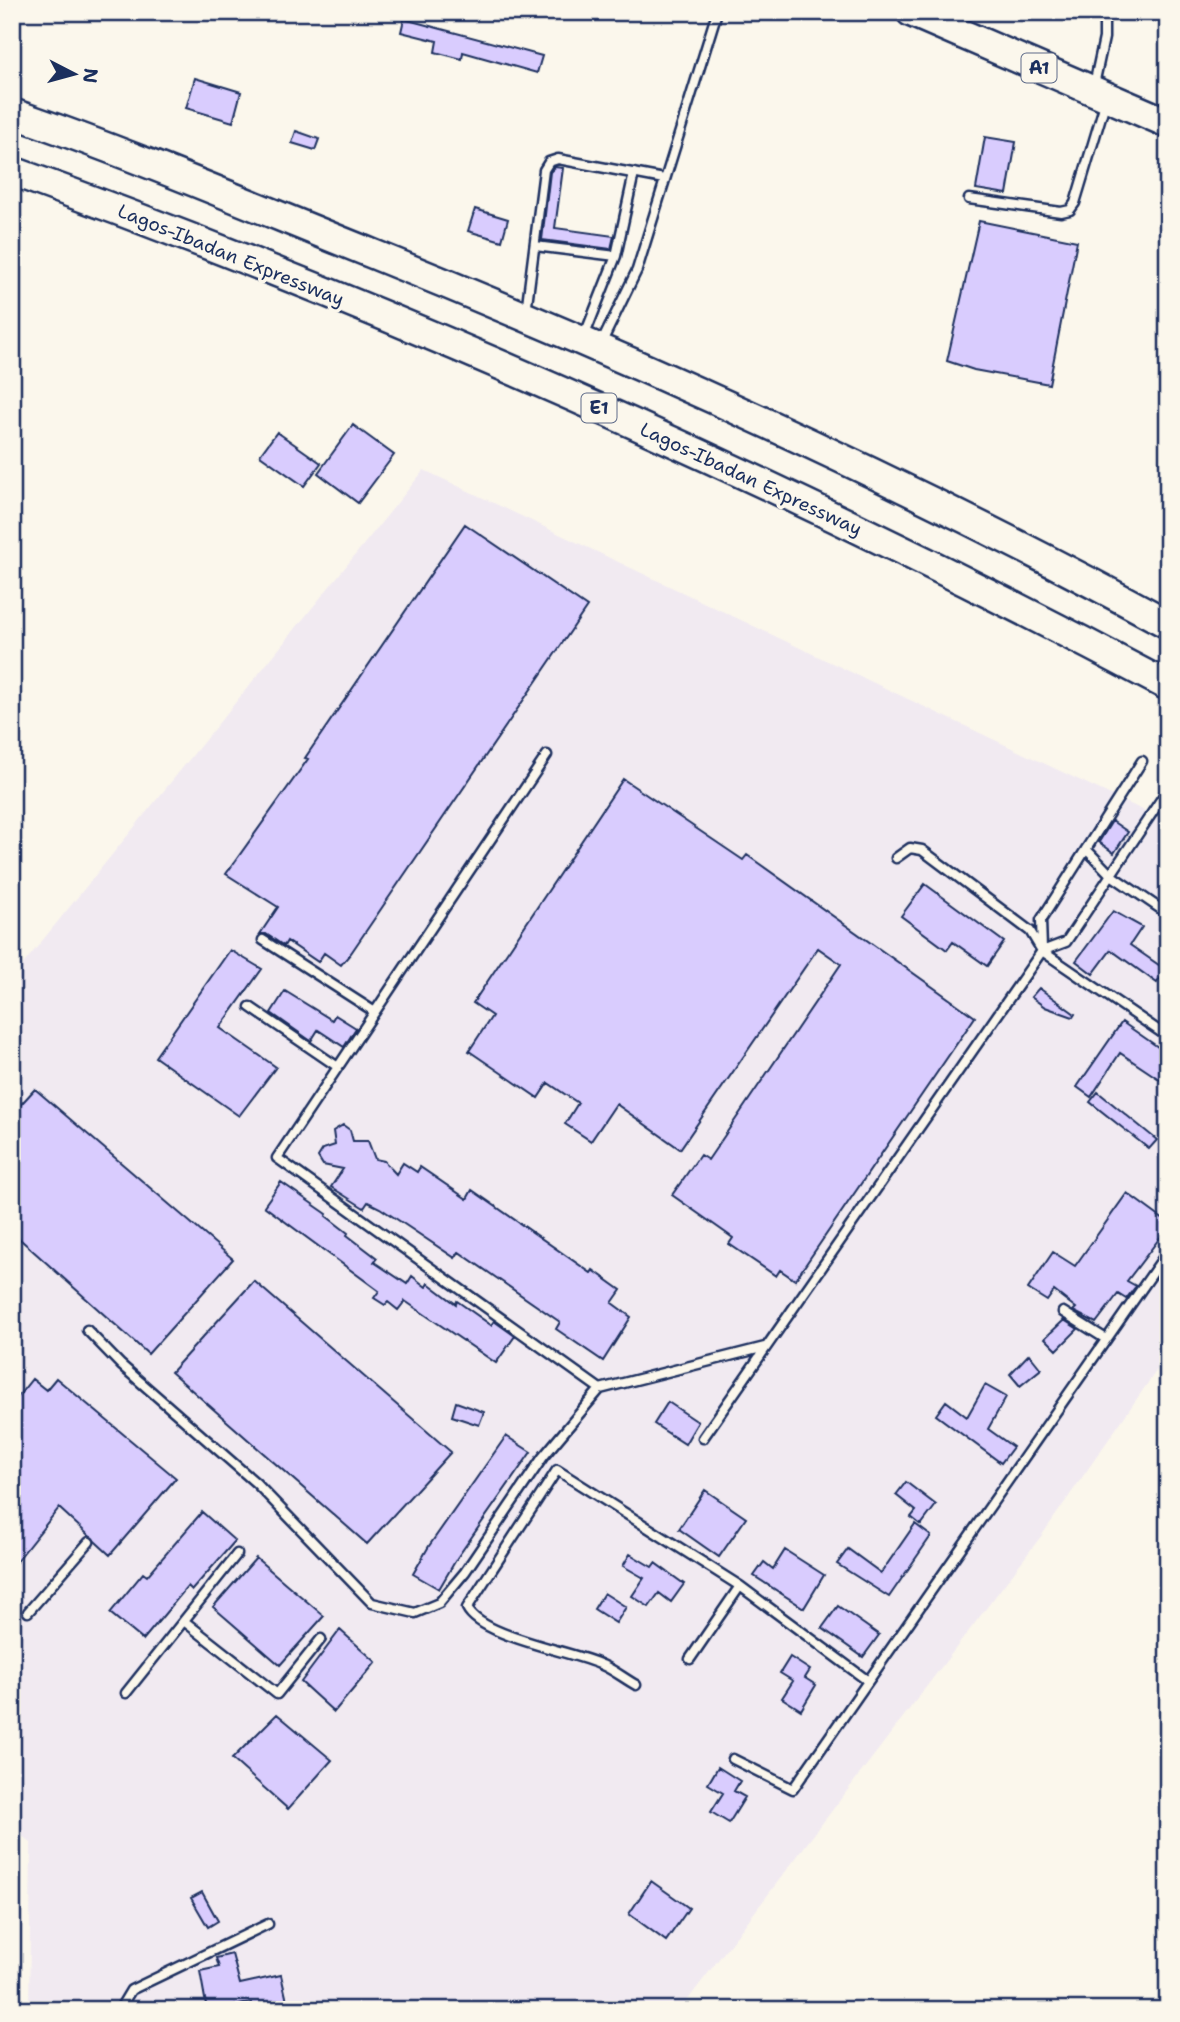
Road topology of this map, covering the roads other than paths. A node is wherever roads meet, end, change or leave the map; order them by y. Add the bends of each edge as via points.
1 (717, 12) edge
2 (911, 12) edge
3 (1104, 12) edge
4 (1100, 94) junction
5 (12, 113) edge
6 (1167, 119) edge
7 (12, 171) edge
8 (634, 173) junction
9 (664, 179) junction
10 (969, 199) dead end
11 (535, 246) junction
12 (616, 256) junction
13 (526, 315) junction
14 (591, 344) junction
15 (1168, 624) edge
16 (1168, 685) edge
17 (547, 755) dead end
18 (1142, 761) dead end
19 (1168, 789) edge
20 (1086, 849) junction
21 (896, 858) dead end
22 (1111, 875) junction
23 (1168, 914) edge
24 (263, 940) dead end
25 (1042, 951) junction
26 (250, 1007) dead end
27 (375, 1012) junction
28 (1168, 1037) edge
29 (338, 1067) junction
30 (1168, 1251) edge
31 (1063, 1312) dead end
32 (87, 1330) dead end
33 (1106, 1339) junction
34 (765, 1348) junction
35 (600, 1389) junction
36 (703, 1438) dead end
37 (89, 1542) dead end
38 (237, 1554) dead end
39 (740, 1587) junction
40 (28, 1612) dead end
41 (184, 1620) junction
42 (321, 1639) dead end
43 (690, 1659) dead end
44 (868, 1681) junction
45 (636, 1685) dead end
46 (126, 1693) dead end
47 (733, 1759) dead end
48 (268, 1924) dead end
49 (119, 2007) edge
50 (111, 2010) edge

1 - 9 lane
2 - 4 highway, A1
3 - 4 lane
4 - 6 highway, A1
4 - 10 lane via 1070,210
5 - 13 highway
7 - 16 highway, Lagos-Ibadan Expressway / E1 via 267,268 551,386 848,523
8 - 9 lane
8 - 11 lane via 558,159 549,162 544,170
8 - 12 lane
9 - 14 lane via 637,270
11 - 12 lane
11 - 13 lane
12 - 14 lane
13 - 14 highway
14 - 15 highway via 781,430
17 - 27 lane
18 - 20 lane
19 - 22 lane
20 - 22 lane
20 - 25 lane via 1041,920
21 - 25 lane via 910,848 922,850 1030,931
22 - 23 lane
22 - 25 lane via 1066,943
24 - 27 lane
25 - 28 lane
25 - 34 lane
26 - 29 lane
27 - 29 lane
29 - 35 lane via 277,1158
30 - 33 lane
31 - 33 lane
32 - 35 lane via 256,1483 372,1603 415,1613 439,1603 448,1593 543,1457
33 - 44 lane
34 - 35 lane
34 - 36 lane
37 - 40 lane
38 - 41 lane
39 - 43 lane
39 - 44 lane
39 - 45 lane via 557,1470 467,1608 471,1618 490,1627 602,1665
41 - 42 lane via 277,1694
41 - 46 lane
44 - 47 lane via 793,1789
48 - 49 lane via 131,1990
49 - 50 lane

